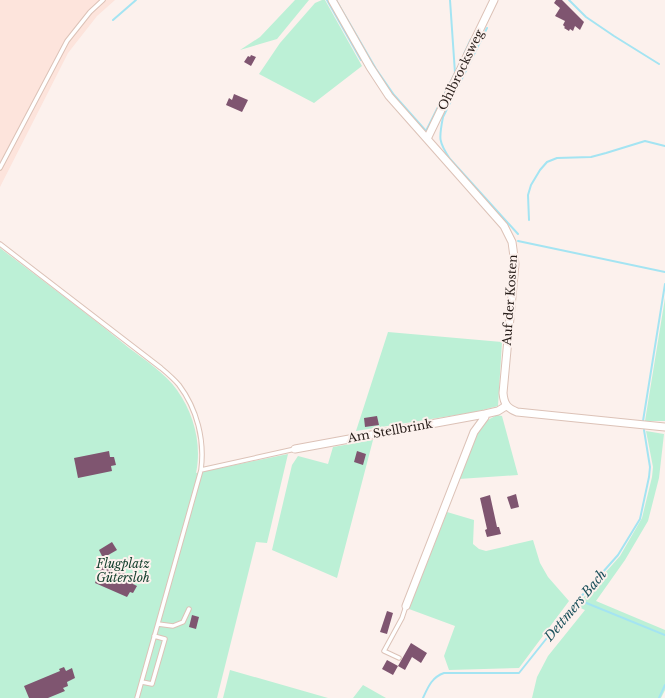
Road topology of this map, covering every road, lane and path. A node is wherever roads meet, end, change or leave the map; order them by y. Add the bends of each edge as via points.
1 (103, 0) edge
2 (332, 0) edge
3 (494, 0) edge
4 (427, 139) junction
5 (0, 168) edge
6 (0, 244) edge
7 (506, 406) junction
8 (485, 414) junction
9 (665, 427) edge
10 (295, 449) joint
11 (201, 470) junction
12 (406, 606) joint
13 (189, 609) dead end
14 (158, 624) junction
15 (154, 636) junction
16 (399, 658) dead end
17 (142, 682) junction
18 (137, 698) edge

1 - 5 lane via 67,41
2 - 4 street, Auf der Kosten via 389,96
3 - 4 street, Ohlbrocksweg
4 - 7 street, Auf der Kosten via 504,226 512,242 515,264 503,393
6 - 11 lane via 161,368 178,384 192,406 201,434
7 - 8 street
7 - 9 street via 517,412
8 - 10 street, Am Stellbrink
8 - 12 street via 474,432
10 - 11 lane
11 - 14 lane
12 - 16 lane via 384,650
13 - 14 lane via 183,622 173,626
14 - 15 lane
15 - 17 lane
15 - 17 lane via 165,639 152,684
17 - 18 lane

